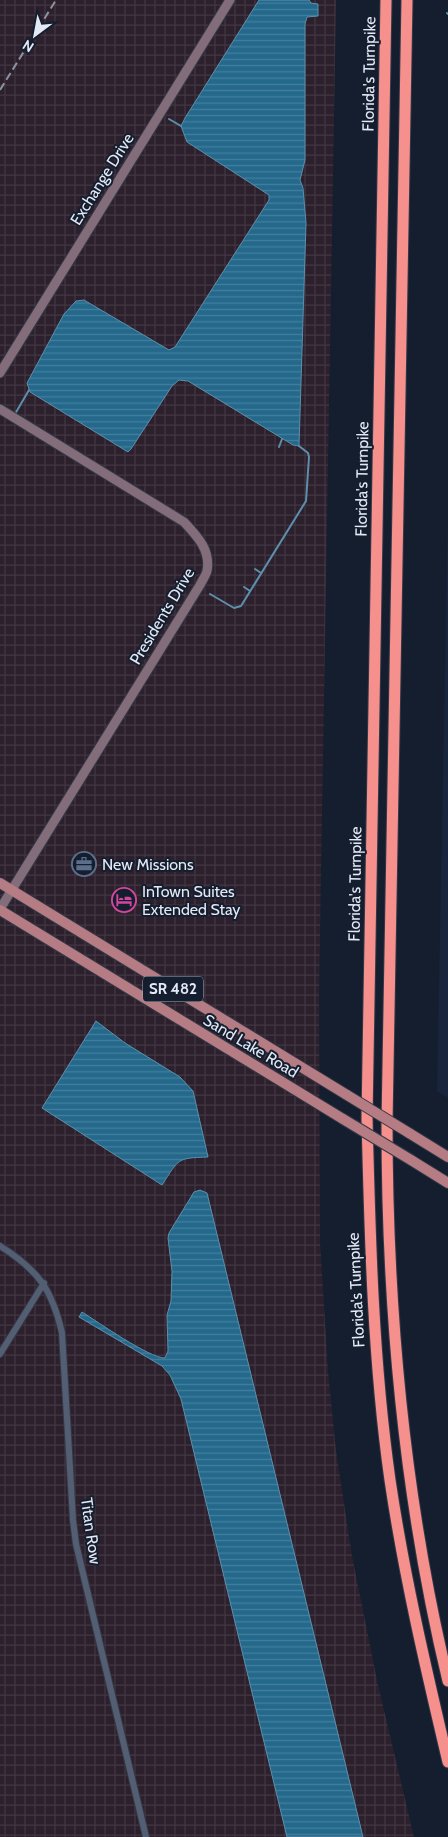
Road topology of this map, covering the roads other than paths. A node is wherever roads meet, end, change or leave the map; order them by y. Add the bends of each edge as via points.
1 (230, 0) edge
2 (386, 0) edge
3 (407, 0) edge
4 (0, 374) edge
5 (0, 409) edge
6 (0, 883) edge
7 (12, 891) junction
8 (0, 909) edge
9 (448, 1157) edge
10 (448, 1183) edge
11 (0, 1246) edge
12 (44, 1283) junction
13 (0, 1354) edge
14 (448, 1681) edge
15 (448, 1762) edge
16 (146, 1837) edge

1 - 4 street, Exchange Drive
2 - 15 highway, Florida's Turnpike via 367,1108 369,1227 374,1329 390,1481 407,1581
3 - 14 highway via 387,1113 388,1226 393,1328 408,1470
5 - 7 street, Presidents Drive via 184,522 198,537 206,553 207,570
6 - 7 main road, Sand Lake Road / SR 482
7 - 8 street, Presidents Drive
7 - 9 main road, Sand Lake Road / SR 482, bridge
8 - 10 main road, Sand Lake Road / SR 482, bridge
11 - 12 street, Titan Row via 27,1265
12 - 13 street
12 - 16 street, Titan Row via 56,1308 62,1333 76,1544

